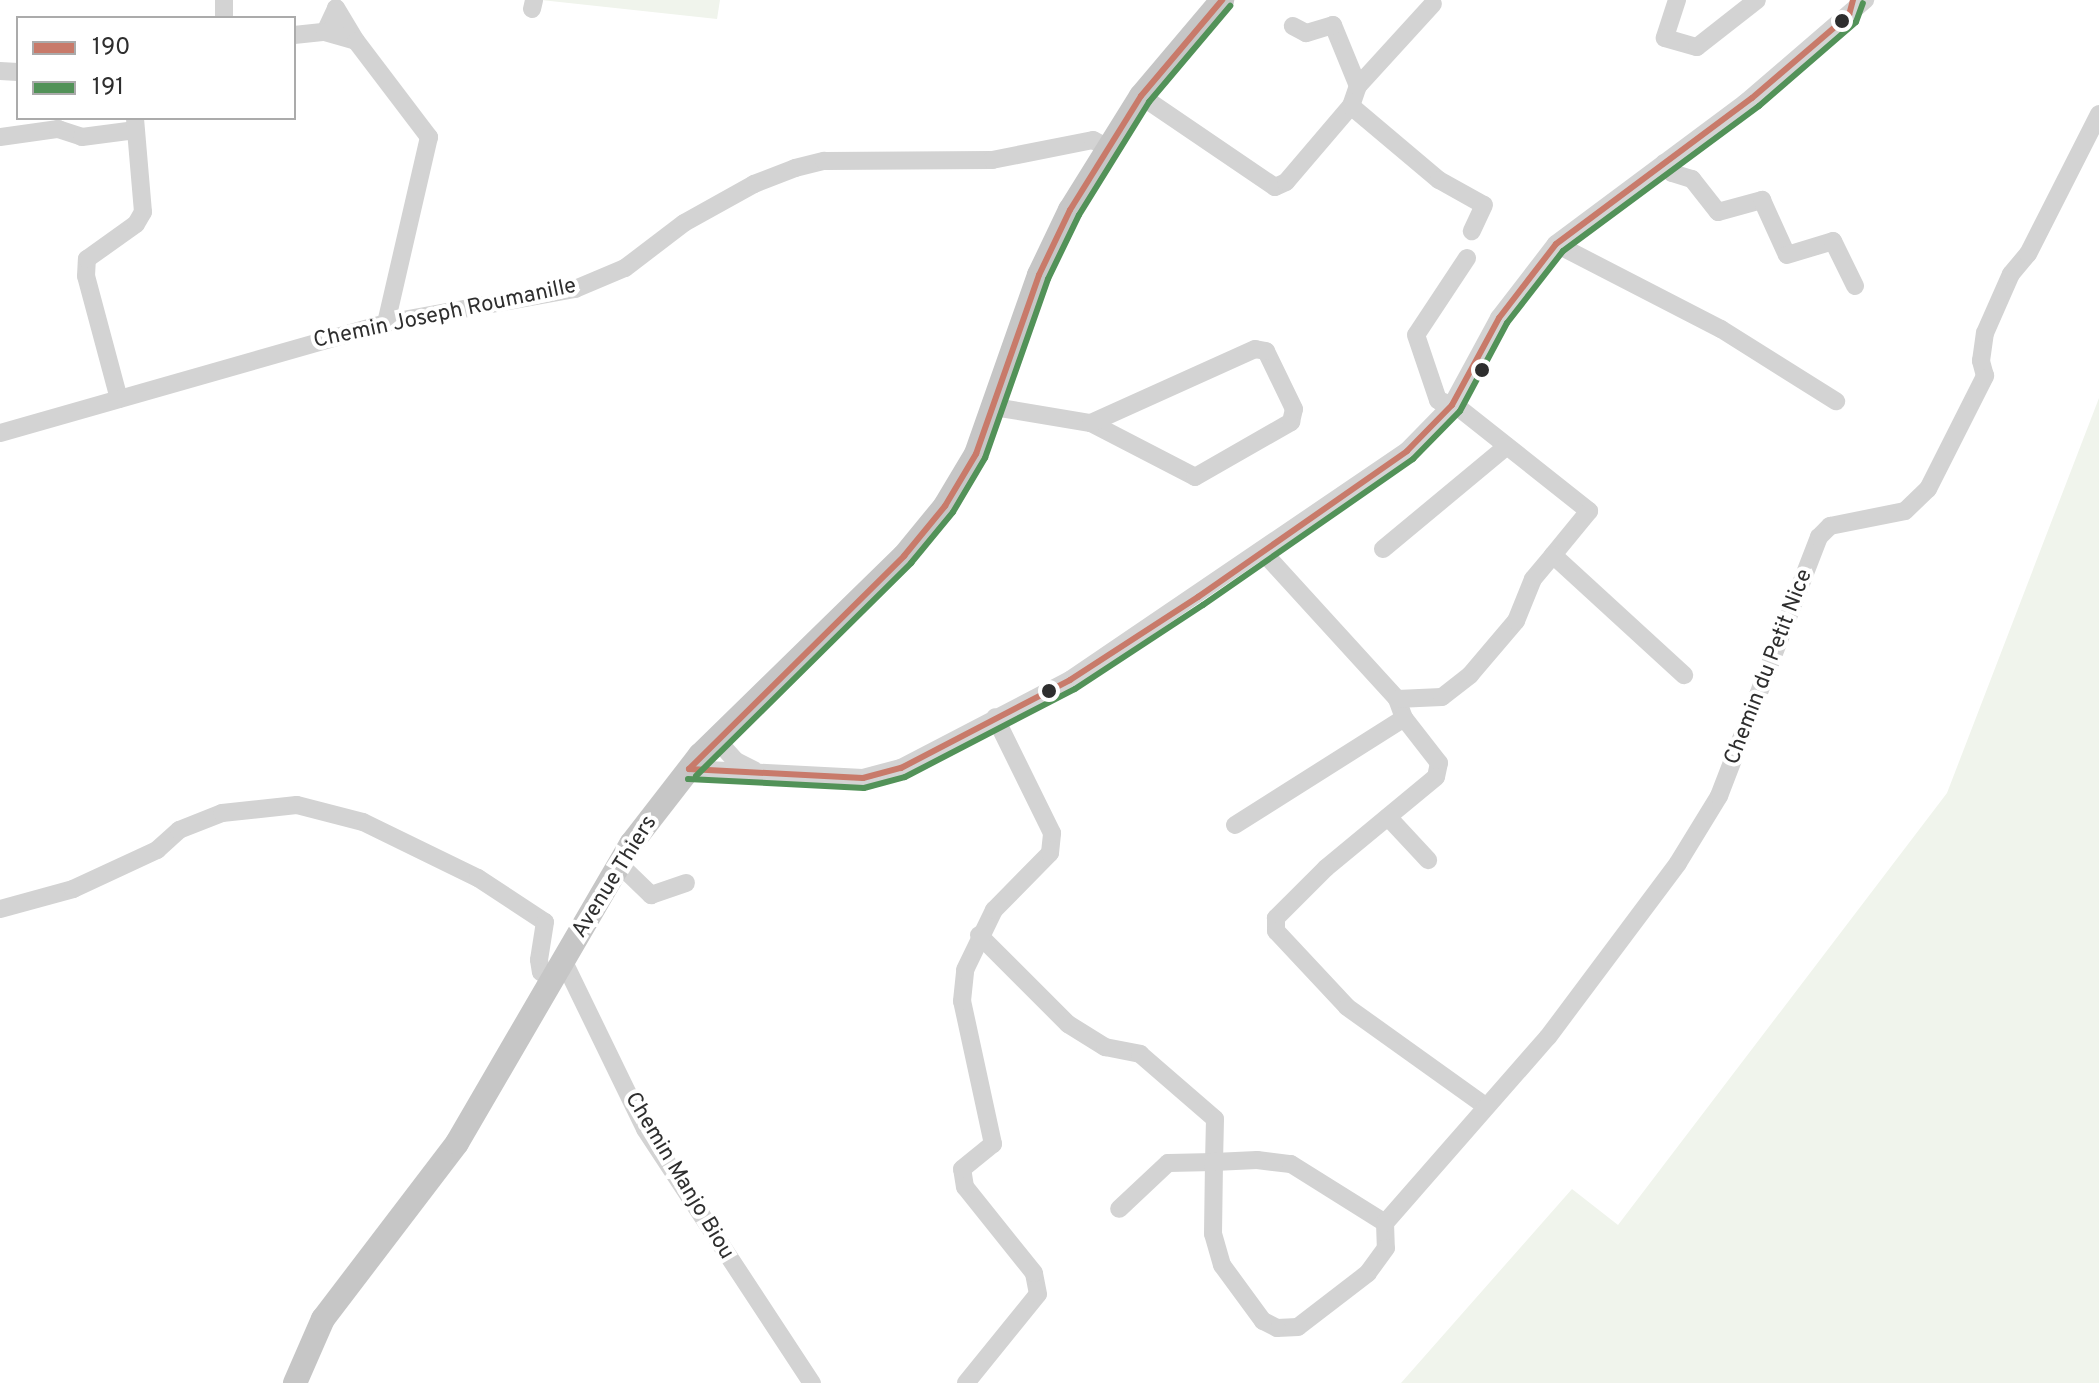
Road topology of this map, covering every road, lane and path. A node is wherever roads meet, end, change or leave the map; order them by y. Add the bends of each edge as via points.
1 (1222, 0) edge
2 (1677, 0) edge
3 (1757, 0) edge
4 (1865, 0) edge
5 (1434, 1) edge
6 (336, 4) edge
7 (1851, 7) edge
8 (1293, 26) dead end
9 (325, 32) junction
10 (296, 35) edge
11 (356, 41) junction
12 (1358, 86) junction
13 (1141, 96) junction
14 (1351, 106) junction
15 (2099, 114) edge
16 (135, 124) edge
17 (0, 137) edge
18 (1106, 147) junction
19 (1668, 168) junction
20 (1472, 231) dead end
21 (1560, 248) junction
22 (1467, 258) dead end
23 (1855, 286) dead end
24 (386, 323) junction
25 (119, 399) junction
26 (1836, 401) dead end
27 (994, 407) junction
28 (1455, 407) junction
29 (1091, 423) junction
30 (0, 433) edge
31 (1507, 446) junction
32 (1383, 549) dead end
33 (1264, 555) junction
34 (1553, 555) junction
35 (1684, 675) dead end
36 (1397, 699) junction
37 (995, 717) junction
38 (1404, 718) junction
39 (716, 739) junction
40 (689, 769) junction
41 (757, 771) junction
42 (1388, 817) junction
43 (1235, 825) dead end
44 (1428, 860) dead end
45 (619, 864) junction
46 (686, 883) dead end
47 (0, 909) edge
48 (979, 935) junction
49 (557, 970) junction
50 (1484, 1105) junction
51 (1214, 1162) junction
52 (1119, 1209) dead end
53 (1385, 1223) junction
54 (295, 1383) edge
55 (812, 1383) edge
56 (966, 1383) edge

1 - 13 main road, Avenue Thiers
2 - 3 street via 1665,38 1697,47
4 - 7 street
5 - 12 street
6 - 9 street
6 - 11 street
7 - 19 street
8 - 12 street via 1306,33 1333,25
9 - 10 street
9 - 11 street
11 - 24 street via 429,137
12 - 14 street
13 - 14 street via 1275,187 1286,182
13 - 18 main road, Avenue Thiers
14 - 20 street via 1439,180 1484,205
15 - 50 street, Chemin du Petit Nice via 2028,254 2011,274 1985,333 1985,376 1928,489 1905,511 1830,526 1819,537 1719,796 1631,931 1513,1078
16 - 17 street via 82,137 58,129
16 - 25 street via 143,212 136,224 87,259 86,276
18 - 24 street, Chemin Joseph Roumanille via 1093,140 992,160 824,161 754,184 684,223 625,268 575,289
18 - 27 main road, Avenue Thiers via 1039,275
19 - 21 street
19 - 23 street via 1692,179 1718,212 1762,200 1787,255 1833,241
21 - 26 street via 1721,329
21 - 28 street via 1499,318
22 - 28 street via 1416,335 1438,400
24 - 25 street, Chemin Joseph Roumanille
25 - 30 street, Chemin Joseph Roumanille
27 - 29 street
27 - 39 main road, Avenue Thiers via 976,454 945,506 904,556
28 - 31 street
28 - 33 street via 1407,451
29 - 29 street via 1195,477 1291,422 1294,409 1266,351 1255,349
31 - 32 street
31 - 34 street via 1589,511
33 - 36 street
33 - 37 street via 1070,680
34 - 35 street
34 - 36 street via 1533,579 1516,621 1470,675 1442,697
36 - 38 street
37 - 41 street via 901,768 863,778
37 - 48 street via 1052,833 1050,853 994,910
38 - 42 street via 1439,763 1436,777
38 - 43 street
39 - 40 main road, Avenue Thiers
39 - 41 street via 736,761
40 - 41 street
40 - 45 main road, Avenue Thiers
42 - 44 street
42 - 50 street via 1276,918 1276,931 1347,1007
45 - 46 street via 651,895
45 - 49 main road, Avenue Thiers
47 - 49 street, Chemin Manjo Biou via 73,889 157,850 179,830 222,813 297,805 363,822 478,878 545,922 541,972
48 - 51 street via 1068,1024 1105,1047 1140,1054 1200,1101 1215,1119
48 - 56 street via 965,970 962,1001 993,1144 962,1169 965,1187 1034,1273 1038,1294
49 - 54 main road, Avenue Thiers via 457,1143 323,1319
49 - 55 street, Chemin Manjo Biou via 645,1129
50 - 53 street, Chemin du Petit Nice
51 - 52 street via 1168,1163
51 - 53 street via 1291,1164
51 - 53 street via 1213,1234 1222,1265 1263,1321 1277,1328 1298,1327 1368,1273 1386,1248

